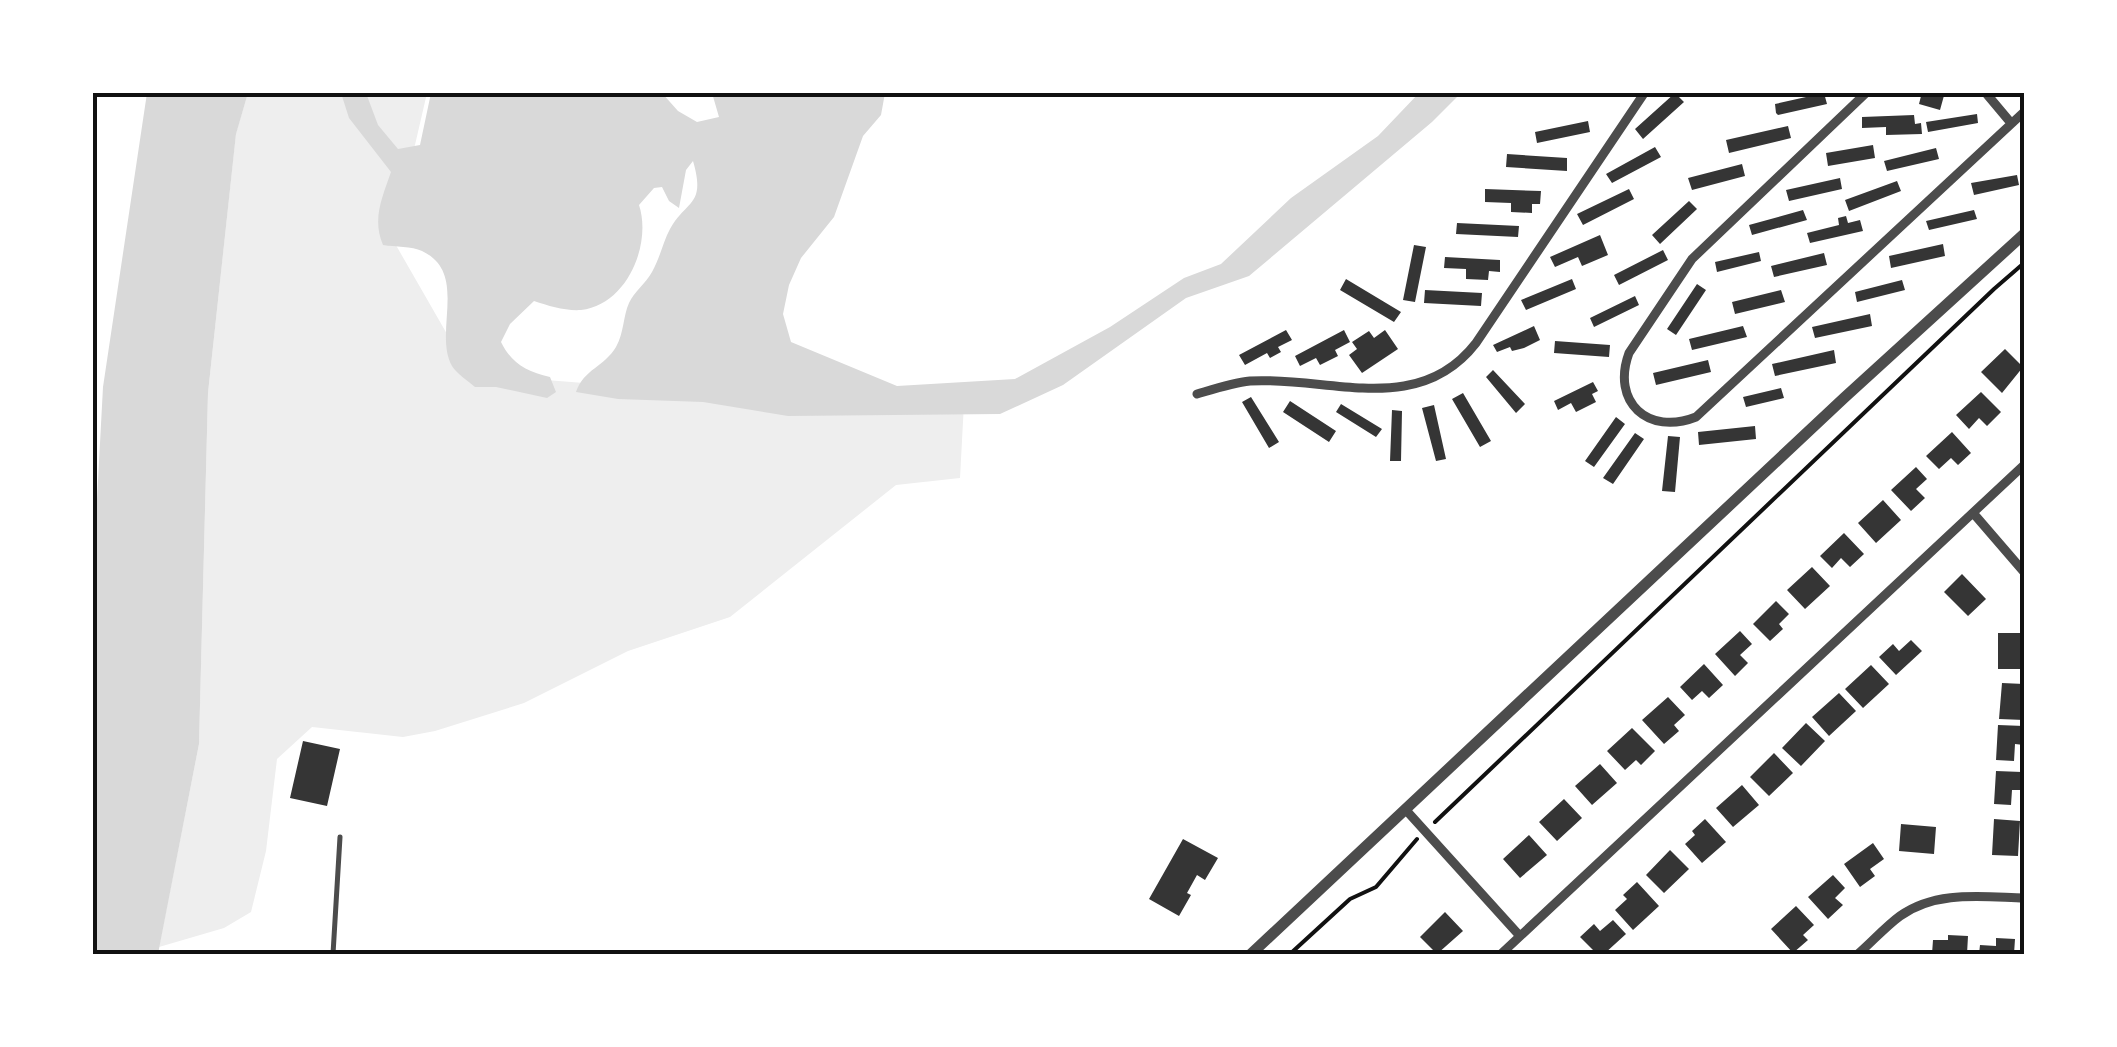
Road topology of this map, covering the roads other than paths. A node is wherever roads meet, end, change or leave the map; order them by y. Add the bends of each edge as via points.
1 (1644, 92) edge
2 (1868, 92) edge
3 (1985, 92) edge
4 (2024, 112) edge
5 (2011, 122) junction
6 (2024, 234) edge
7 (1197, 394) dead end
8 (2024, 464) edge
9 (1974, 514) junction
10 (2024, 572) edge
11 (1405, 809) junction
12 (340, 837) dead end
13 (2024, 898) edge
14 (1519, 935) junction
15 (333, 954) edge
16 (1250, 954) edge
17 (1501, 954) edge
18 (1858, 954) edge

1 - 7 street via 1476,343 1440,376 1377,388 1250,381
2 - 5 street via 1692,259 1624,365 1624,390 1647,418 1669,423 1696,416
3 - 5 street
4 - 5 street
6 - 11 street
8 - 9 street
9 - 10 street
9 - 14 street
11 - 14 street
11 - 16 street
12 - 15 lane
13 - 18 street via 1950,896 1926,904 1902,915
14 - 17 street

